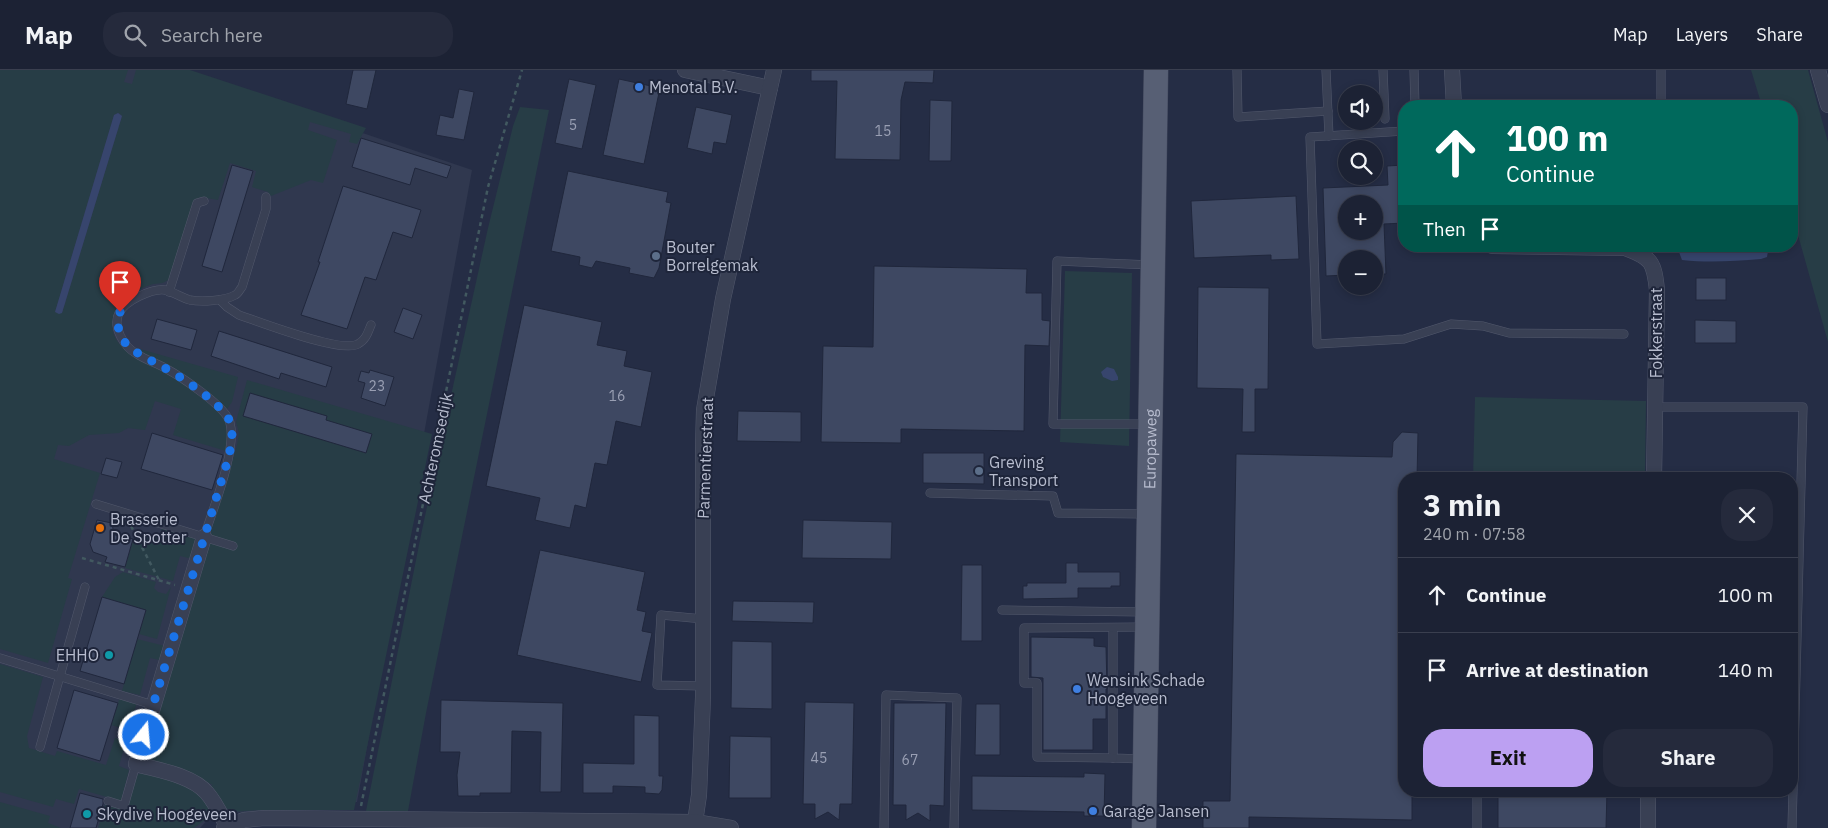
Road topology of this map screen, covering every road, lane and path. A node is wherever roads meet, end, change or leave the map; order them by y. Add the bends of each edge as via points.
1 (522, 70) edge
2 (685, 70) edge
3 (774, 70) edge
4 (1156, 70) edge
5 (1237, 70) edge
6 (1326, 70) edge
7 (1384, 70) edge
8 (1414, 70) edge
9 (1452, 70) edge
10 (1661, 70) edge
11 (1818, 70) edge
12 (770, 88) junction
13 (1415, 100) edge
14 (1454, 100) edge
15 (1661, 100) edge
16 (1828, 105) edge
17 (1328, 110) junction
18 (1385, 119) dead end
19 (1398, 131) edge
20 (1329, 136) junction
21 (266, 197) dead end
22 (204, 201) dead end
23 (1648, 252) edge
24 (1153, 265) junction
25 (169, 292) junction
26 (220, 300) junction
27 (371, 325) dead end
28 (1624, 334) dead end
29 (1655, 407) junction
30 (1150, 424) junction
31 (1654, 472) edge
32 (930, 493) dead end
33 (96, 504) dead end
34 (124, 512) junction
35 (1149, 514) junction
36 (204, 537) junction
37 (233, 546) dead end
38 (82, 558) dead end
39 (158, 580) junction
40 (85, 587) dead end
41 (188, 589) junction
42 (1798, 598) edge
43 (1002, 610) dead end
44 (703, 619) junction
45 (1147, 620) junction
46 (1113, 628) junction
47 (0, 658) edge
48 (60, 676) junction
49 (703, 686) junction
50 (154, 705) junction
51 (40, 747) dead end
52 (1114, 758) junction
53 (1145, 759) junction
54 (136, 764) junction
55 (1477, 797) edge
56 (1648, 797) edge
57 (1793, 797) edge
58 (108, 801) dead end
59 (695, 822) junction
60 (358, 824) edge
61 (552, 825) edge
62 (660, 825) edge
63 (225, 827) edge
64 (731, 828) edge
65 (884, 828) edge
66 (954, 828) edge
67 (1144, 828) edge
68 (1477, 828) edge
69 (1648, 828) edge
70 (1792, 828) edge

1 - 60 path, Achteromsedijk via 488,187
2 - 12 street
3 - 12 street, Parmentierstraat
4 - 24 main road, Europaweg
5 - 17 lane via 1238,117
6 - 17 lane
7 - 18 lane
8 - 13 lane
9 - 14 street
10 - 15 lane
11 - 16 street
12 - 44 street, Parmentierstraat via 723,298 704,410
17 - 20 lane
19 - 20 lane
20 - 28 lane via 1310,137 1317,344 1404,339 1451,324 1483,326 1509,333
21 - 26 lane via 266,209 242,286 236,295
22 - 25 lane via 197,203
23 - 29 street, Fokkerstraat via 1657,290
24 - 30 main road, Europaweg
24 - 30 lane via 1057,262 1054,414 1054,424
25 - 26 lane via 190,300
25 - 36 lane via 147,293 127,303 116,323 121,338 136,354 191,384 230,420 229,456
26 - 27 lane via 239,315 346,347 358,345
29 - 31 street, Fokkerstraat
29 - 42 lane via 1803,407
30 - 35 main road, Europaweg
32 - 35 lane via 1052,496 1058,513
33 - 34 lane
34 - 36 lane
34 - 39 path
35 - 45 main road, Europaweg
36 - 37 lane
36 - 41 street
38 - 39 path
39 - 41 path
40 - 48 lane
41 - 50 street
43 - 45 lane
44 - 49 street, Parmentierstraat
44 - 49 lane via 661,615 657,685
45 - 46 lane
45 - 53 main road, Europaweg
46 - 52 lane
46 - 52 lane via 1024,628 1024,683 1037,683 1037,757
47 - 48 lane
48 - 50 lane
48 - 51 lane
49 - 59 street, Parmentierstraat
50 - 54 street
52 - 53 lane
53 - 67 main road, Europaweg
54 - 58 lane via 124,806
54 - 63 street via 200,785 210,796
55 - 68 lane
56 - 69 street
57 - 70 lane
59 - 62 street
59 - 64 street
60 - 61 street
60 - 63 street via 264,818 244,820
61 - 62 street
65 - 66 lane via 886,695 957,698

